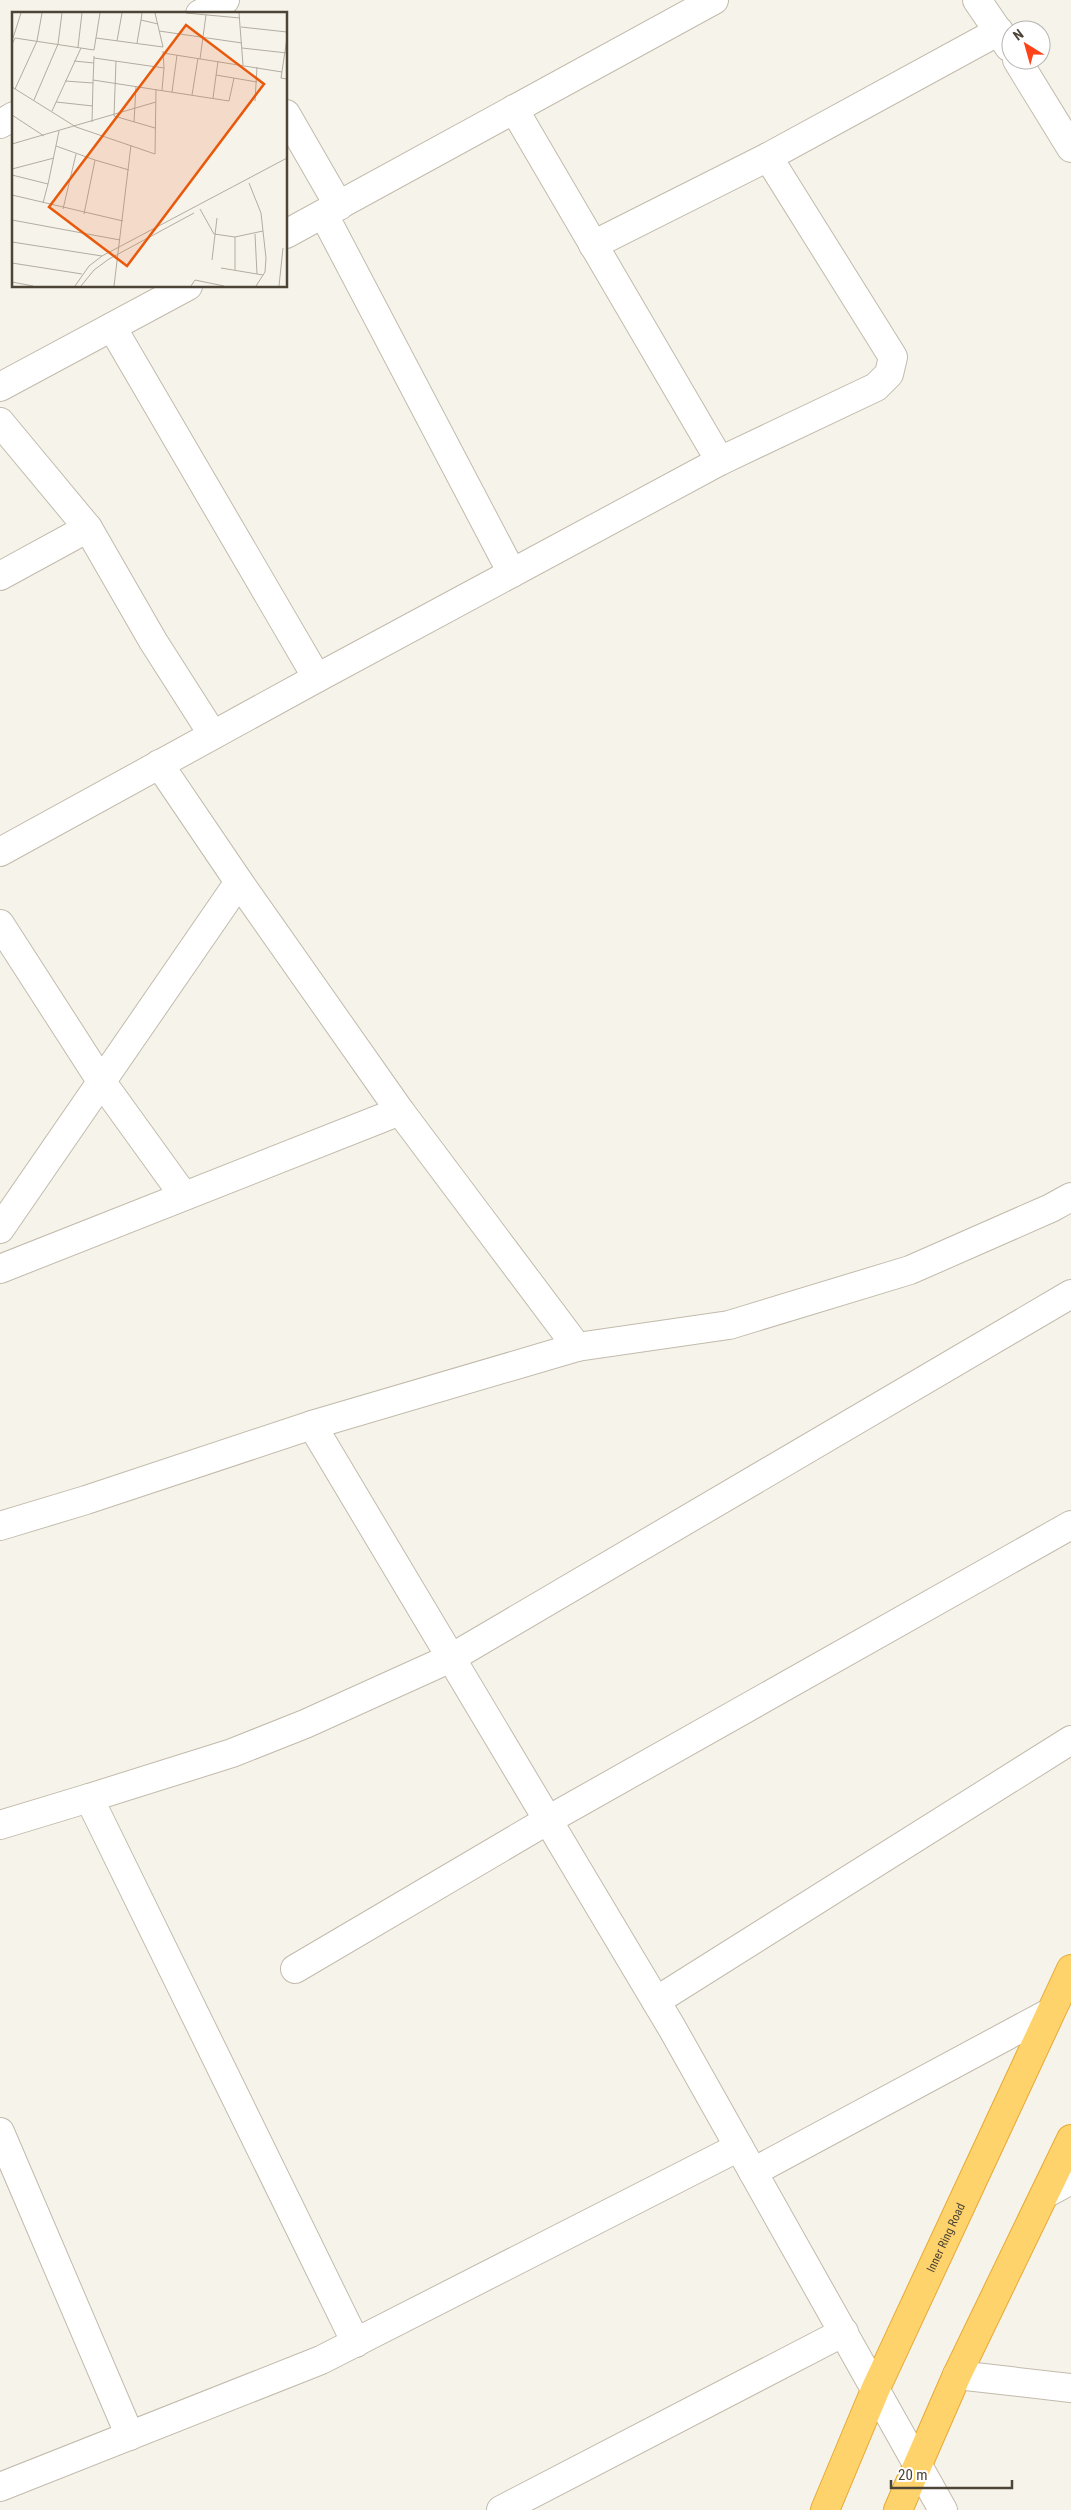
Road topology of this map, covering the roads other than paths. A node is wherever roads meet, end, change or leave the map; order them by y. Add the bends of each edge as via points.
1 (714, 0) edge
2 (977, 0) edge
3 (1001, 35) edge
4 (1001, 43) edge
5 (1023, 70) edge
6 (514, 109) junction
7 (12, 117) edge
8 (288, 118) edge
9 (0, 124) edge
10 (1071, 148) edge
11 (768, 157) junction
12 (331, 211) junction
13 (288, 233) edge
14 (593, 245) junction
15 (184, 288) edge
16 (112, 327) junction
17 (0, 387) edge
18 (0, 422) edge
19 (720, 461) junction
20 (88, 528) junction
21 (512, 573) junction
22 (0, 576) edge
23 (317, 678) junction
24 (213, 735) junction
25 (159, 764) junction
26 (0, 852) edge
27 (238, 882) junction
28 (0, 924) edge
29 (101, 1081) junction
30 (400, 1111) junction
31 (184, 1196) junction
32 (1064, 1209) edge
33 (0, 1229) edge
34 (0, 1269) edge
35 (1071, 1294) edge
36 (577, 1347) junction
37 (312, 1425) junction
38 (1071, 1525) edge
39 (0, 1526) edge
40 (451, 1658) junction
41 (1071, 1740) edge
42 (89, 1798) junction
43 (548, 1820) junction
44 (0, 1825) edge
45 (295, 1969) dead end
46 (1071, 1969) edge
47 (656, 2002) junction
48 (1049, 2013) junction
49 (0, 2132) edge
50 (1071, 2139) edge
51 (739, 2147) junction
52 (753, 2172) junction
53 (1071, 2180) edge
54 (1047, 2193) junction
55 (844, 2332) junction
56 (356, 2343) junction
57 (957, 2375) junction
58 (876, 2388) junction
59 (1071, 2388) edge
60 (130, 2436) junction
61 (917, 2465) junction
62 (0, 2487) edge
63 (501, 2510) edge
64 (825, 2510) edge
65 (898, 2510) edge
66 (943, 2510) edge

1 - 6 street
2 - 3 street
4 - 11 street
5 - 10 street
6 - 12 street
6 - 14 street
7 - 9 street
8 - 12 street
11 - 14 street
11 - 19 street via 893,357 889,374 876,387
12 - 13 street
12 - 21 street
14 - 19 street
15 - 16 street
16 - 17 street
16 - 23 street
18 - 20 street
19 - 21 street
20 - 22 street
20 - 24 street via 153,641
21 - 23 street
23 - 24 street
24 - 25 street
25 - 26 street
25 - 27 street
27 - 29 street
27 - 30 street
28 - 29 street
29 - 31 street
29 - 33 street
30 - 31 street
30 - 36 street
31 - 34 street
32 - 36 street via 910,1270 729,1325
35 - 40 street
36 - 37 street
37 - 39 street
37 - 40 street
38 - 43 street
40 - 42 street via 232,1754
40 - 43 street
41 - 47 street
42 - 44 street
42 - 56 street
43 - 45 street
43 - 47 street
46 - 48 highway, Inner Ring Road
47 - 51 street
48 - 52 street
48 - 58 highway, Inner Ring Road
49 - 60 street
50 - 54 highway
51 - 52 street
51 - 56 street
52 - 55 street
53 - 54 street
54 - 57 highway
55 - 58 street
55 - 63 street
56 - 60 street
57 - 59 street
57 - 61 highway
58 - 61 street
58 - 64 highway, Inner Ring Road
60 - 62 street
61 - 65 highway
61 - 66 street

